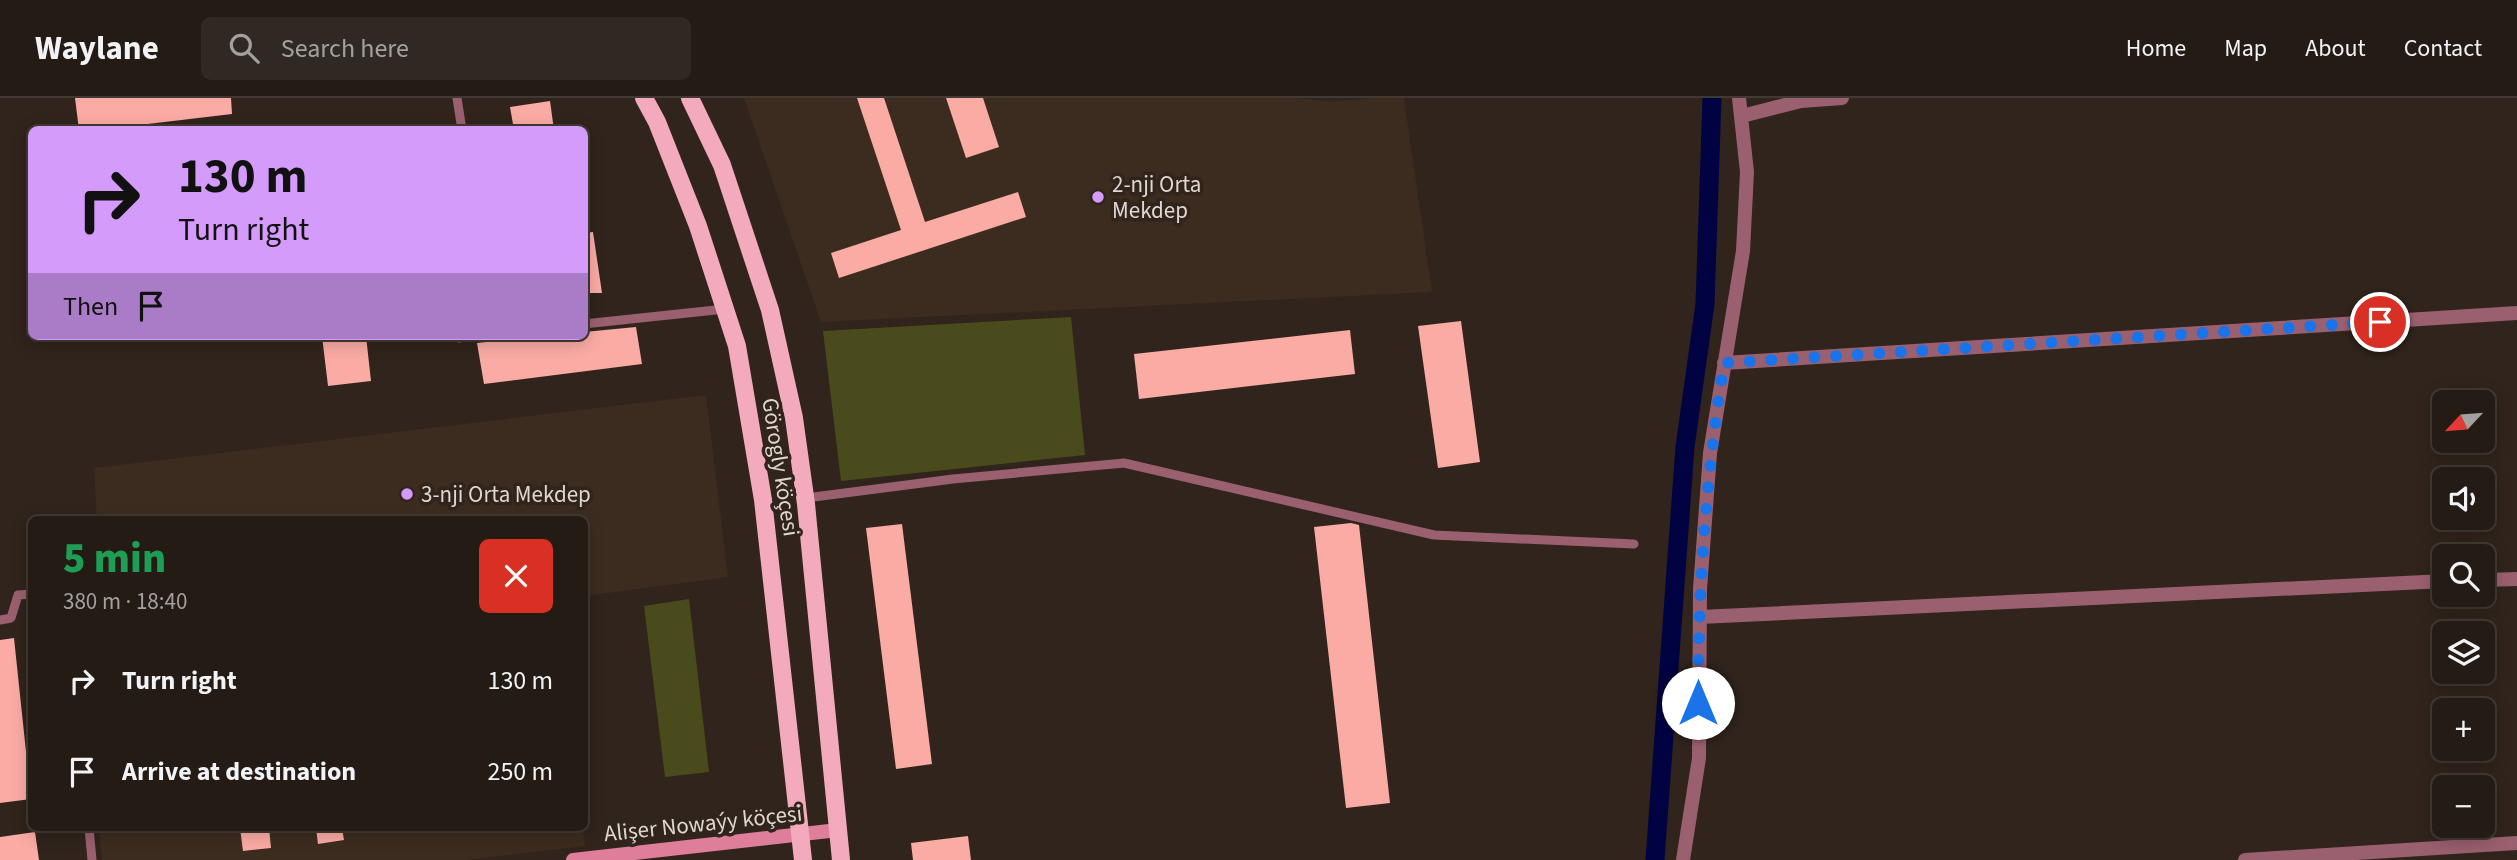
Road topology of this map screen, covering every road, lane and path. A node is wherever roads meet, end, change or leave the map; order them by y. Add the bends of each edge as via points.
1 (457, 98) edge
2 (643, 98) edge
3 (690, 98) edge
4 (1739, 98) edge
5 (1842, 98) edge
6 (1742, 116) junction
7 (461, 126) edge
8 (725, 309) junction
9 (2517, 313) edge
10 (588, 324) edge
11 (1724, 363) junction
12 (806, 498) junction
13 (1634, 544) dead end
14 (2517, 579) edge
15 (2495, 580) edge
16 (2432, 582) edge
17 (28, 595) edge
18 (1700, 617) junction
19 (0, 620) edge
20 (838, 830) junction
21 (89, 831) edge
22 (801, 835) junction
23 (2517, 843) edge
24 (92, 860) edge
25 (573, 860) edge
26 (803, 860) edge
27 (841, 860) edge
28 (1683, 860) edge
29 (2245, 860) edge

1 - 7 lane
2 - 8 main road, Görogly köçesi via 698,226
3 - 12 main road, Görogly köçesi via 722,165 770,310
4 - 6 street
5 - 6 street via 1801,101
6 - 11 street via 1747,172 1743,251
8 - 10 lane
8 - 22 main road, Görogly köçesi via 737,346 763,500
9 - 11 street
11 - 18 street via 1710,453
12 - 13 lane via 1124,464 1434,535
12 - 20 main road, Görogly köçesi
14 - 15 street
16 - 18 street
17 - 19 lane via 18,596 10,618
18 - 28 street via 1699,758
20 - 22 street, Alişer Nowaýy köçesi
20 - 27 main road, Görogly köçesi
21 - 24 lane
22 - 25 street, Alişer Nowaýy köçesi
22 - 26 main road, Görogly köçesi
23 - 29 street

